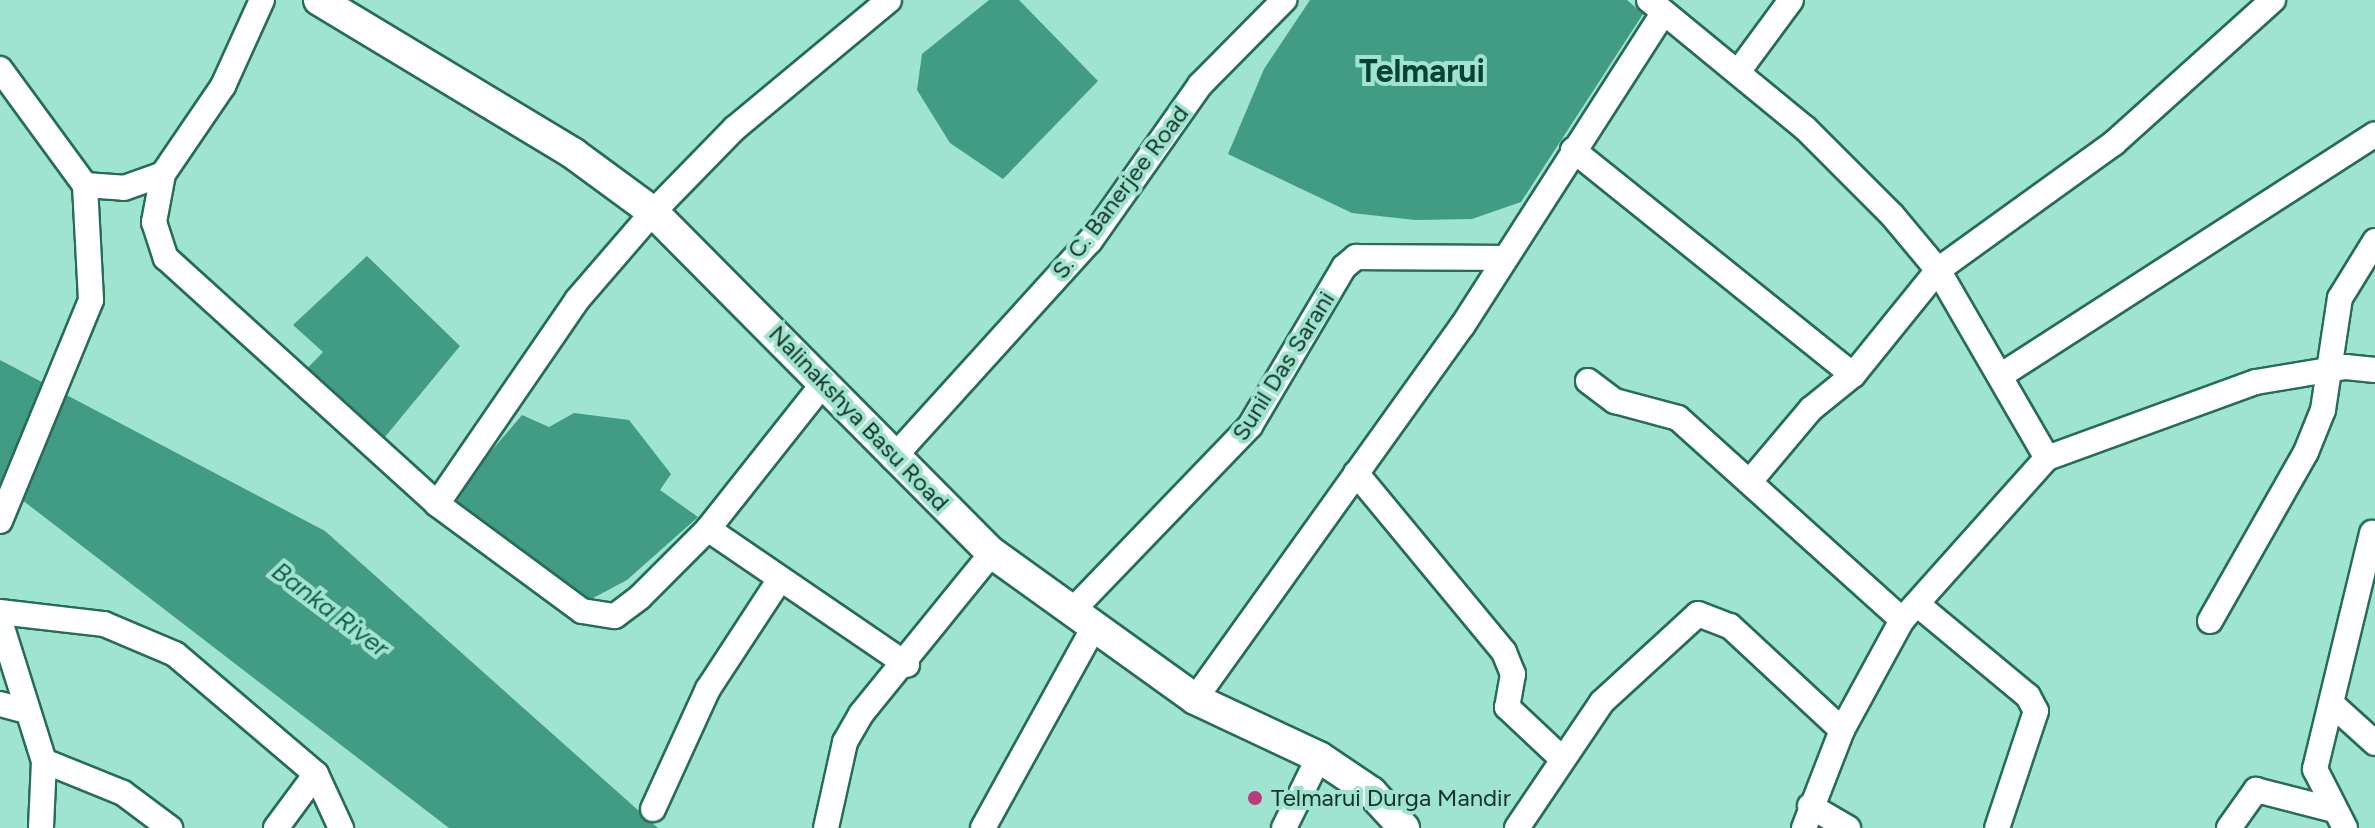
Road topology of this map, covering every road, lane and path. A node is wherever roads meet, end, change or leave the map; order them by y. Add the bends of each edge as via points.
1 (262, 0) edge
2 (319, 0) edge
3 (889, 0) edge
4 (1284, 0) edge
5 (1791, 0) edge
6 (2273, 0) edge
7 (1656, 6) edge
8 (0, 69) edge
9 (1738, 72) junction
10 (2375, 134) edge
11 (1573, 150) junction
12 (163, 174) junction
13 (85, 185) junction
14 (653, 212) junction
15 (2375, 241) edge
16 (1503, 258) junction
17 (1938, 270) junction
18 (2331, 369) junction
19 (2375, 370) edge
20 (1853, 375) junction
21 (2000, 376) junction
22 (1588, 381) dead end
23 (823, 384) junction
24 (893, 458) junction
25 (2047, 458) junction
26 (1356, 473) junction
27 (1752, 479) junction
28 (437, 504) junction
29 (0, 521) edge
30 (708, 529) junction
31 (2372, 533) dead end
32 (992, 553) junction
33 (780, 579) junction
34 (0, 612) edge
35 (1909, 612) junction
36 (0, 621) edge
37 (1082, 621) junction
38 (2210, 621) dead end
39 (907, 665) junction
40 (1195, 699) junction
41 (0, 704) edge
42 (2334, 706) junction
43 (27, 711) junction
44 (1842, 730) junction
45 (2375, 743) edge
46 (1319, 757) junction
47 (1560, 757) junction
48 (44, 761) junction
49 (316, 774) junction
50 (653, 809) dead end
51 (1807, 817) edge
52 (2339, 819) edge
53 (41, 828) edge
54 (170, 828) edge
55 (276, 828) edge
56 (341, 828) edge
57 (826, 828) edge
58 (983, 828) edge
59 (1284, 828) edge
60 (1404, 828) edge
61 (1517, 828) edge
62 (1848, 828) edge
63 (1997, 828) edge
64 (2229, 828) edge

1 - 12 street via 223,86
2 - 14 street, Nalinakshya Basu Road via 574,154
3 - 14 street via 735,128
4 - 24 street, S. C. Banerjee Road via 1200,85 1090,241
5 - 9 street
6 - 17 street via 2114,143
7 - 9 street
7 - 11 street
8 - 13 street
9 - 17 street via 1805,128
10 - 21 street
11 - 16 street
11 - 20 street
12 - 13 street via 124,188
12 - 28 street via 154,222 166,258
13 - 29 street via 91,300
14 - 23 street, Nalinakshya Basu Road
14 - 28 street via 577,300
15 - 18 street via 2346,280
16 - 26 street
16 - 37 street, Sunil Das Sarani via 1356,257 1344,267 1250,426
17 - 20 street
17 - 21 street
18 - 19 street
18 - 25 street via 2256,382
18 - 38 street via 2306,452
20 - 27 street via 1811,409
21 - 25 street
22 - 27 street via 1615,401 1678,418
23 - 24 street, Nalinakshya Basu Road
23 - 30 street
24 - 32 street, Nalinakshya Basu Road
25 - 35 street
26 - 40 street
26 - 47 street via 1504,652 1513,674 1507,707
27 - 35 street
28 - 30 street via 552,595 582,611 615,616
30 - 33 street
31 - 42 street
32 - 37 street, Nalinakshya Basu Road
32 - 39 street
33 - 39 street
33 - 50 street via 708,689
34 - 49 street via 138,633 175,654
35 - 44 street
35 - 63 street via 2028,696 2036,711
36 - 43 street
37 - 40 street, Nalinakshya Basu Road
37 - 58 street
39 - 57 street via 845,742
40 - 46 street, Nalinakshya Basu Road
41 - 43 street
42 - 45 street
42 - 52 street via 2315,769
43 - 48 street
44 - 47 street via 1730,626 1698,614 1602,702
44 - 51 street
46 - 59 street
46 - 60 street, Nalinakshya Basu Road via 1371,792
47 - 61 street
48 - 53 street
48 - 54 street via 123,793
49 - 55 street
49 - 56 street
51 - 62 street
52 - 64 street via 2256,790

